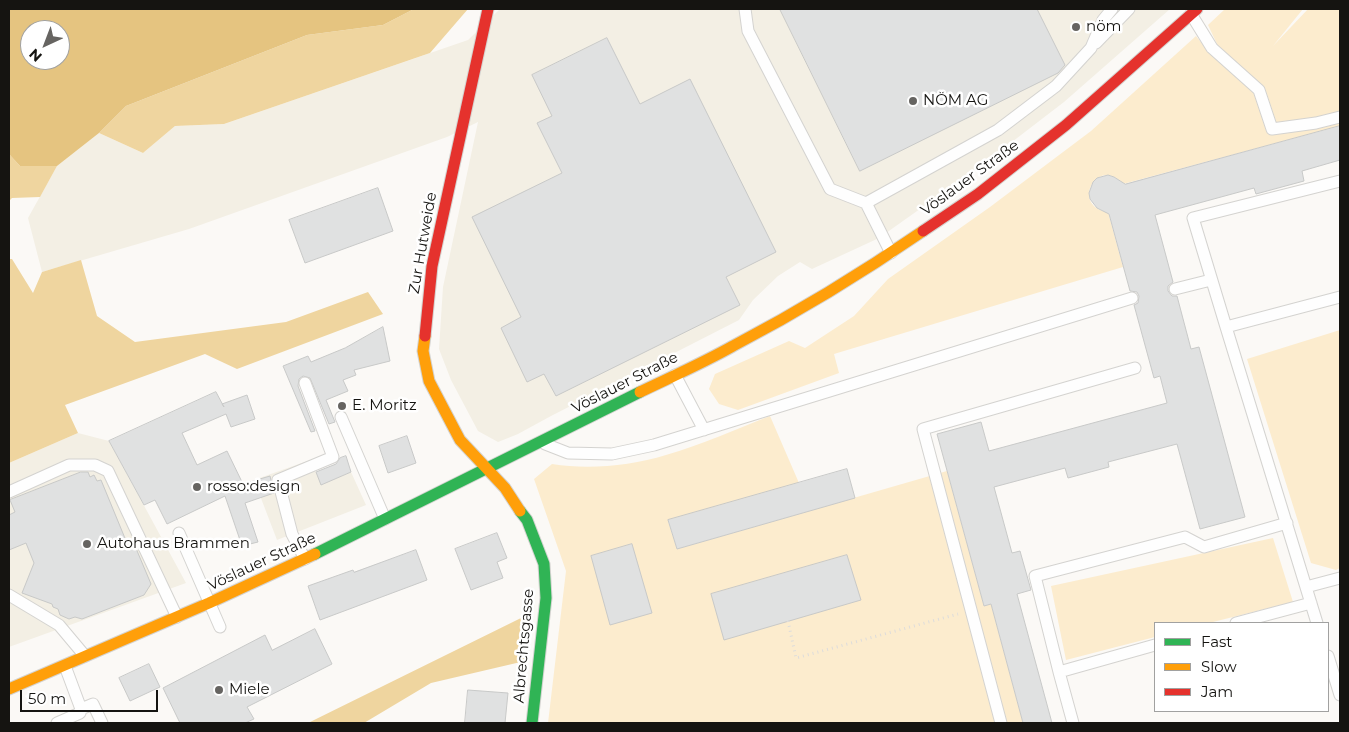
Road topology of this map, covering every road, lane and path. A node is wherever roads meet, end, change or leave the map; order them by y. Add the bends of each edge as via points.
1 (488, 9) edge
2 (745, 9) edge
3 (1112, 9) edge
4 (1129, 9) edge
5 (1190, 10) edge
6 (1091, 48) junction
7 (1340, 117) edge
8 (1340, 181) edge
9 (866, 203) junction
10 (891, 253) junction
11 (1211, 280) junction
12 (1175, 288) dead end
13 (1340, 297) edge
14 (1132, 298) dead end
15 (1226, 327) junction
16 (1135, 368) dead end
17 (675, 375) junction
18 (305, 383) dead end
19 (341, 417) dead end
20 (704, 430) junction
21 (541, 443) junction
22 (487, 469) junction
23 (9, 492) edge
24 (385, 519) junction
25 (1287, 523) junction
26 (178, 533) dead end
27 (305, 559) junction
28 (1340, 578) edge
29 (1306, 587) junction
30 (9, 595) edge
31 (209, 603) junction
32 (1311, 603) junction
33 (971, 611) junction
34 (177, 617) junction
35 (788, 621) dead end
36 (1240, 622) edge
37 (1318, 622) edge
38 (220, 627) dead end
39 (1154, 645) edge
40 (52, 656) dead end
41 (85, 656) junction
42 (1329, 659) edge
43 (64, 666) junction
44 (1059, 672) junction
45 (9, 689) edge
46 (1340, 695) edge
47 (81, 709) junction
48 (57, 723) edge
49 (102, 723) edge
50 (532, 723) edge
51 (1001, 723) edge
52 (1073, 723) edge

1 - 22 main road, Zur Hutweide via 432,266 422,351 429,381 460,440
2 - 9 lane via 748,31 830,189
3 - 6 lane via 1103,20
4 - 6 lane
5 - 7 lane via 1212,48 1259,90 1272,129
5 - 10 main road, Vöslauer Straße via 1066,125 978,194
6 - 9 lane via 1056,86 998,130
8 - 11 lane via 1193,218
9 - 10 lane
10 - 17 main road, Vöslauer Straße via 800,309
11 - 12 lane
11 - 15 lane
13 - 15 lane
14 - 20 lane
15 - 25 lane
16 - 33 lane via 923,429
17 - 20 lane
17 - 21 main road, Vöslauer Straße
18 - 27 lane via 332,457 278,480 292,534
19 - 24 lane
20 - 21 lane via 612,454 568,453
21 - 22 main road, Vöslauer Straße
22 - 24 main road, Vöslauer Straße
22 - 50 main road, Albrechtsgasse via 527,520 544,564 546,598
23 - 34 lane via 69,465 95,465 108,471
24 - 27 main road, Vöslauer Straße
25 - 29 lane
25 - 44 lane via 1204,547 1185,537 1035,576
26 - 31 lane
27 - 31 main road, Vöslauer Straße
28 - 29 lane
29 - 32 lane
30 - 41 lane via 60,625
31 - 34 main road, Vöslauer Straße
31 - 38 lane
32 - 36 lane
32 - 37 lane
33 - 35 path via 796,658
33 - 51 lane
34 - 41 main road, Vöslauer Straße
39 - 44 lane
40 - 41 main road
41 - 43 main road, Vöslauer Straße
42 - 46 lane
43 - 45 main road, Vöslauer Straße
43 - 47 lane
44 - 52 lane
47 - 48 lane via 80,713
47 - 49 lane via 94,704

